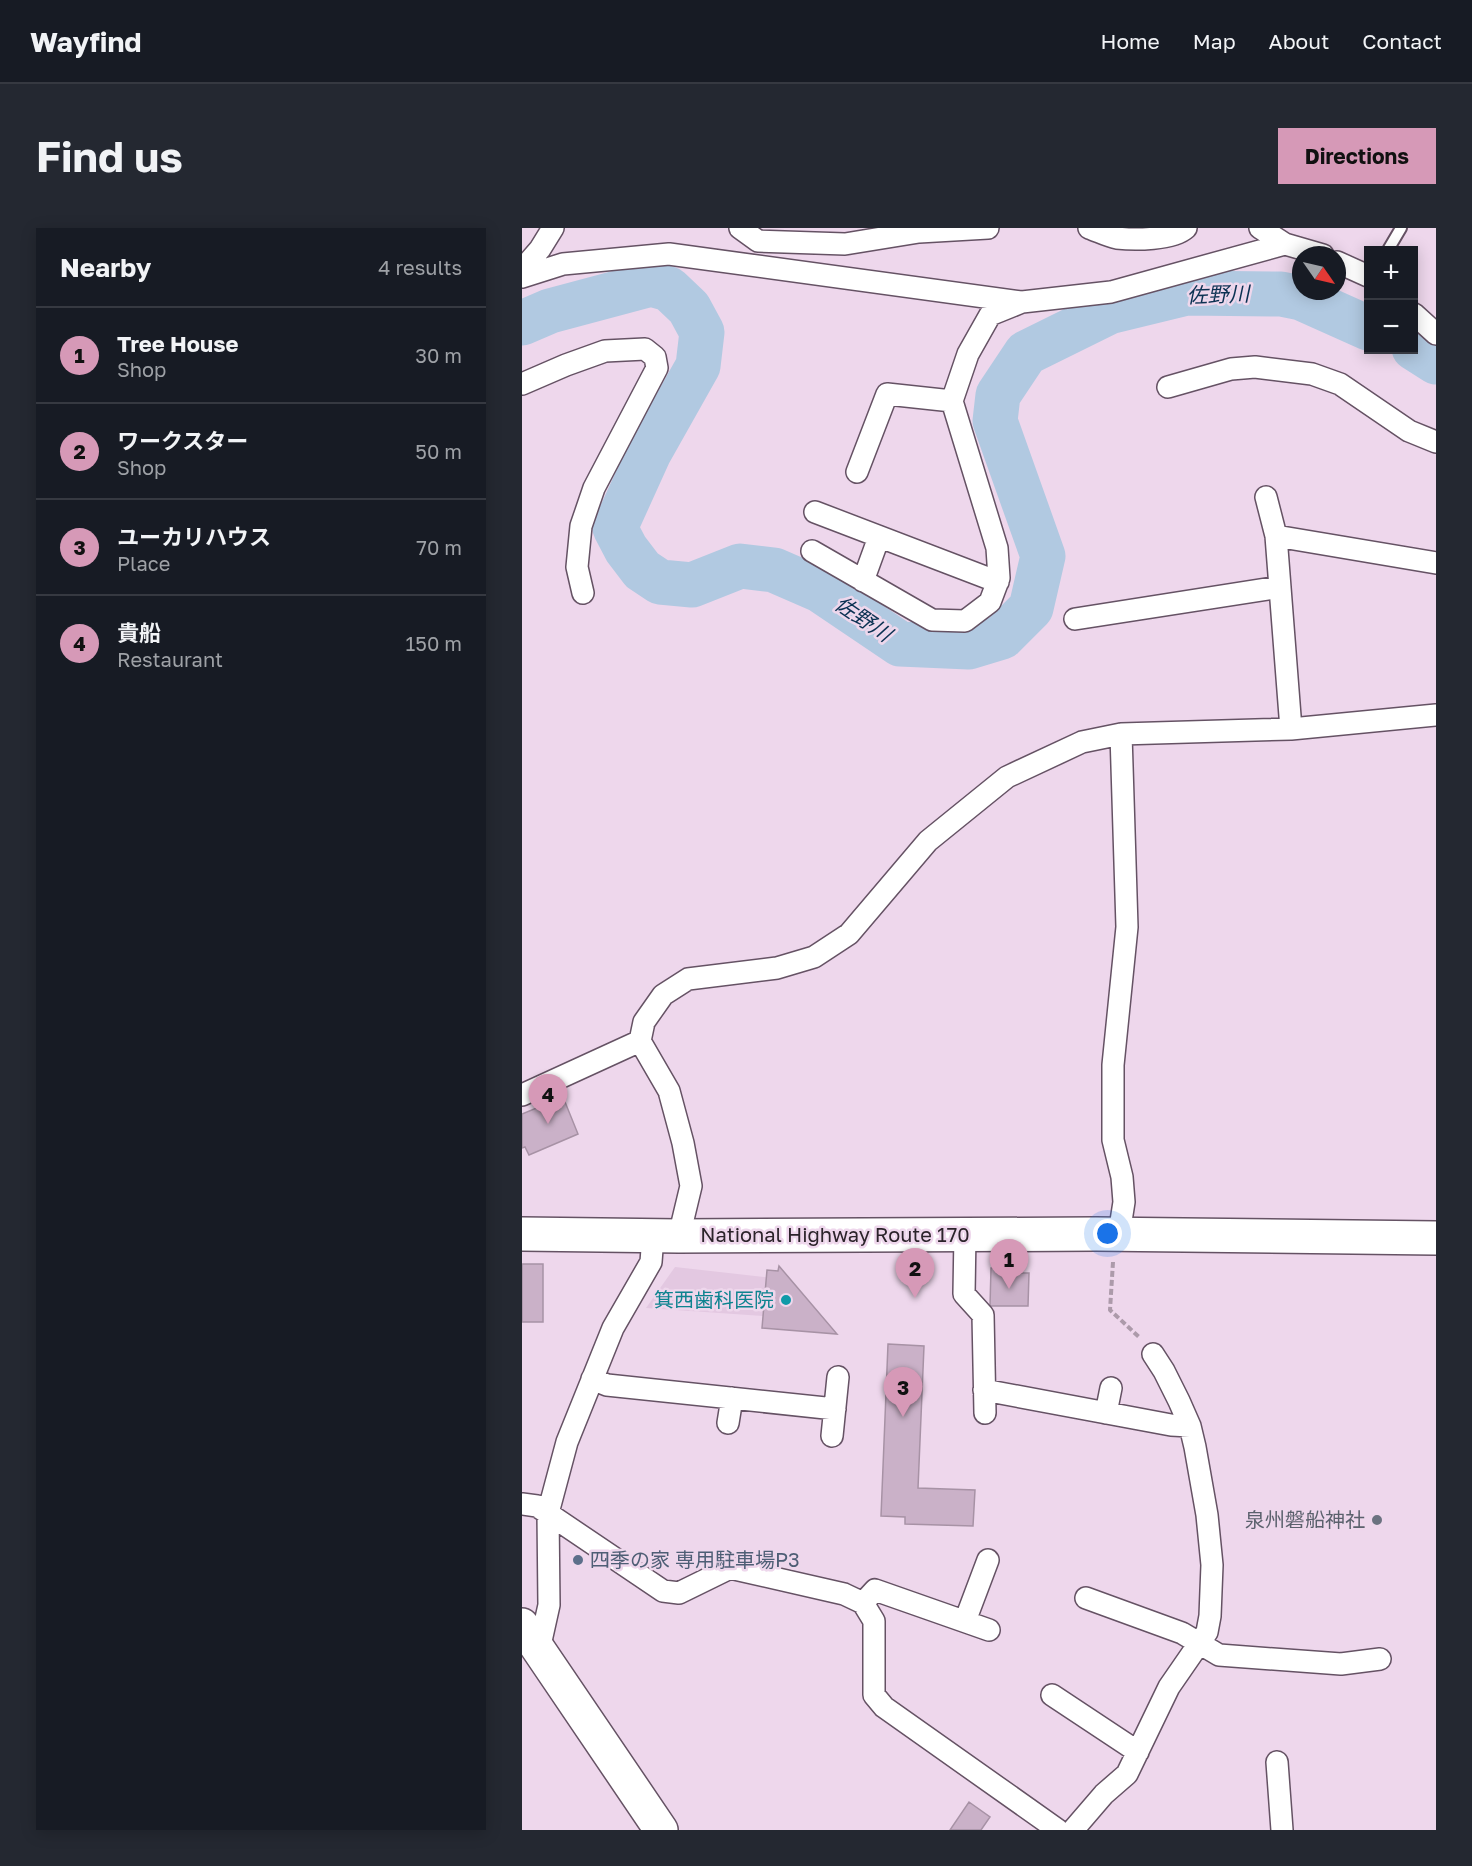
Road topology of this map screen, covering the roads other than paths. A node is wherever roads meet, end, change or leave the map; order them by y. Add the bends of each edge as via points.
1 (554, 228) edge
2 (740, 228) edge
3 (988, 228) edge
4 (1089, 228) edge
5 (1186, 228) edge
6 (1260, 228) edge
7 (1401, 228) edge
8 (910, 231) edge
9 (758, 241) junction
10 (1285, 244) junction
11 (1292, 246) edge
12 (1391, 246) edge
13 (748, 264) junction
14 (1346, 266) edge
15 (522, 270) edge
16 (1364, 274) edge
17 (522, 277) edge
18 (1022, 302) junction
19 (1418, 318) edge
20 (1436, 334) edge
21 (522, 384) edge
22 (1168, 387) dead end
23 (952, 401) junction
24 (1436, 442) edge
25 (857, 472) dead end
26 (1266, 497) dead end
27 (815, 513) dead end
28 (1276, 536) junction
29 (879, 537) junction
30 (813, 551) dead end
31 (1436, 563) edge
32 (863, 581) junction
33 (998, 582) junction
34 (1280, 587) junction
35 (583, 593) dead end
36 (1075, 619) dead end
37 (1436, 715) edge
38 (1291, 729) junction
39 (1121, 734) junction
40 (640, 1041) junction
41 (522, 1095) edge
42 (522, 1234) edge
43 (965, 1234) junction
44 (1119, 1234) junction
45 (666, 1236) junction
46 (1436, 1238) edge
47 (1153, 1354) road end
48 (838, 1377) dead end
49 (592, 1379) junction
50 (1111, 1388) dead end
51 (984, 1390) junction
52 (732, 1398) junction
53 (835, 1409) junction
54 (985, 1413) dead end
55 (1106, 1413) junction
56 (728, 1423) dead end
57 (1190, 1426) junction
58 (832, 1436) dead end
59 (522, 1504) edge
60 (548, 1513) junction
61 (988, 1560) dead end
62 (1086, 1598) dead end
63 (863, 1603) junction
64 (965, 1621) junction
65 (989, 1630) dead end
66 (531, 1638) edge
67 (1200, 1644) junction
68 (1380, 1659) dead end
69 (1052, 1695) dead end
70 (1138, 1752) junction
71 (1277, 1762) dead end
72 (661, 1830) edge
73 (1058, 1830) edge
74 (1073, 1830) edge
75 (1282, 1830) edge

1 - 15 street
2 - 9 street
3 - 8 street
4 - 5 street via 1114,237 1143,239 1180,234
6 - 10 street
7 - 12 lane
8 - 9 street via 845,244
9 - 13 street
10 - 11 street
10 - 18 street via 1111,292
13 - 17 street via 669,254 563,264
13 - 18 street
14 - 16 street
18 - 23 street via 990,315 968,354
19 - 20 street
21 - 35 street via 605,351 645,349 655,357 657,368 594,488 581,526 577,567
22 - 24 street via 1231,369 1255,367 1312,374 1340,384 1409,431
23 - 25 street via 886,394
23 - 33 street via 997,548
26 - 28 street
27 - 29 street
28 - 31 street
28 - 34 street
29 - 32 street
29 - 33 street
30 - 32 street
32 - 33 street via 932,620 954,621 965,621 990,602
34 - 36 street
34 - 38 street
37 - 38 street
38 - 39 street
39 - 40 street via 1082,742 1007,777 928,841 849,934 814,957 777,968 688,979 680,984 663,995 644,1022
39 - 44 street via 1127,927 1113,1065 1113,1140 1124,1202
40 - 41 street
40 - 45 street via 669,1091 691,1186
42 - 45 main road, National Highway Route 170
43 - 44 main road, National Highway Route 170
43 - 45 main road, National Highway Route 170
43 - 51 street via 964,1294 983,1315
44 - 46 main road, National Highway Route 170
45 - 49 street via 613,1328
47 - 57 street
48 - 53 street
49 - 52 street via 608,1386
49 - 60 street via 567,1442
50 - 55 street
51 - 54 street
51 - 55 street
52 - 53 street
52 - 56 street
53 - 58 street
55 - 57 street
57 - 67 street via 1212,1565 1210,1616
59 - 60 street via 537,1506
60 - 63 street via 663,1591 679,1593 730,1568 844,1594
60 - 66 street via 549,1605
61 - 64 street
62 - 67 street
63 - 64 street via 875,1590
63 - 73 street via 874,1621 874,1695 884,1707
64 - 65 street
66 - 72 main road
67 - 68 street via 1219,1655 1341,1664
67 - 70 street via 1169,1687
69 - 70 street
70 - 74 street via 1127,1774
71 - 75 street

